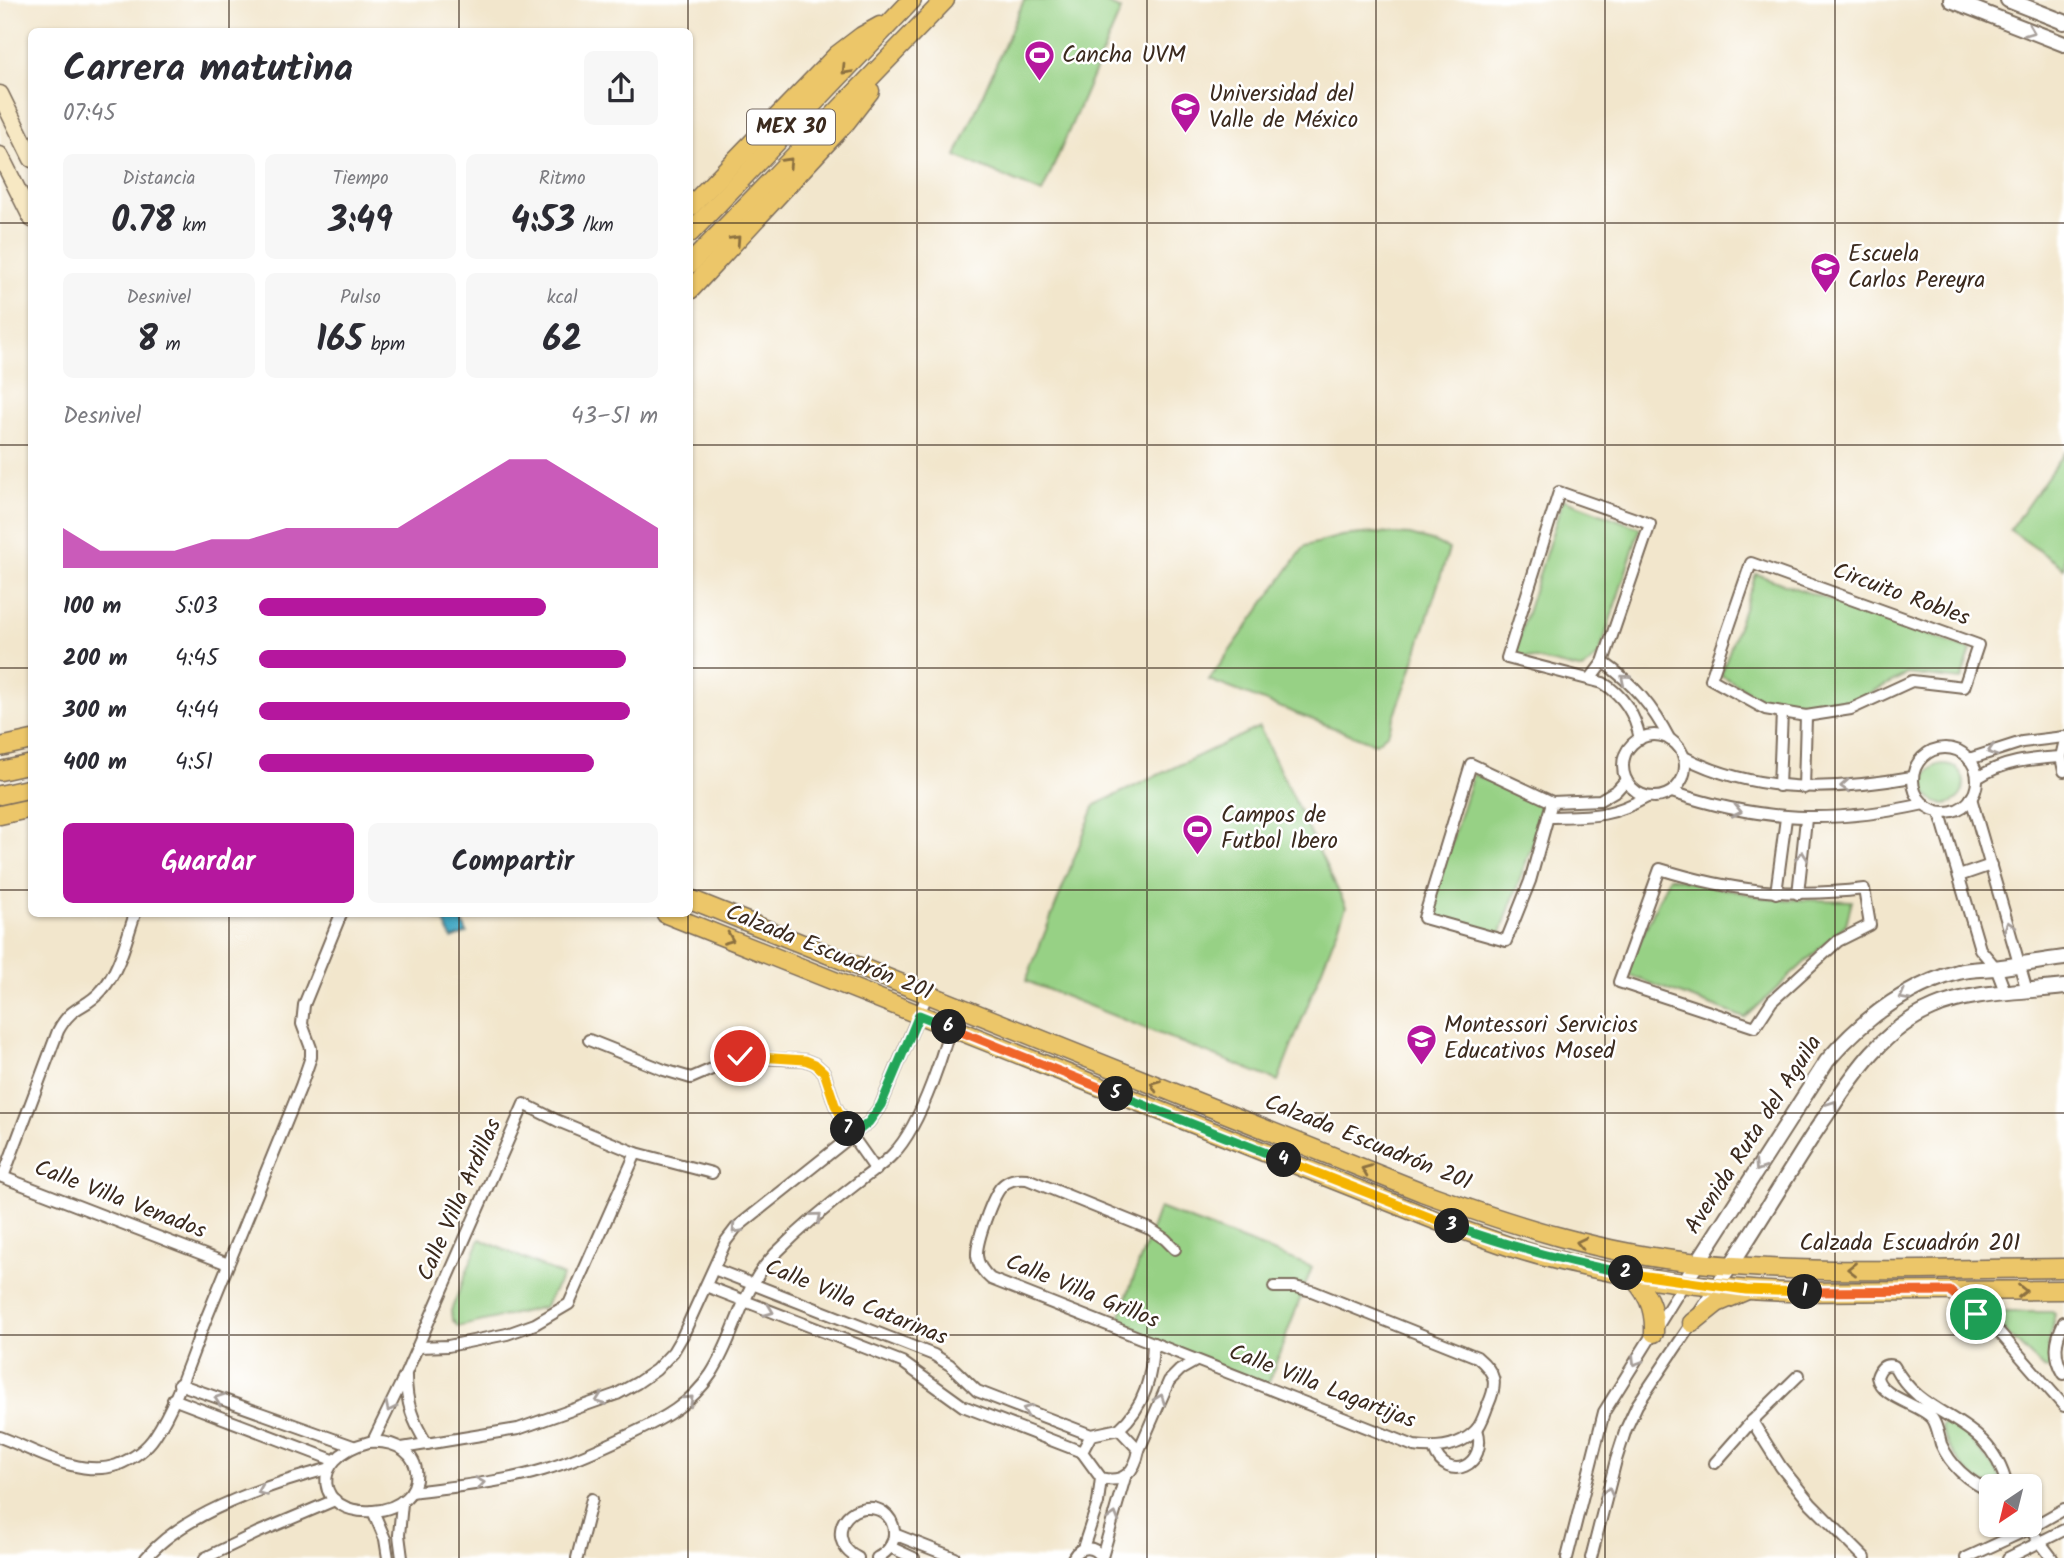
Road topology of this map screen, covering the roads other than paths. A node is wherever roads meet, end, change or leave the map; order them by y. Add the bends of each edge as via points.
1 (912, 0) edge
2 (945, 0) edge
3 (1951, 0) edge
4 (2008, 0) edge
5 (893, 20) junction
6 (2064, 22) edge
7 (2064, 44) edge
8 (893, 54) junction
9 (0, 94) edge
10 (28, 151) edge
11 (0, 155) edge
12 (693, 204) edge
13 (28, 211) edge
14 (693, 230) edge
15 (693, 261) edge
16 (693, 287) edge
17 (1603, 662) junction
18 (1591, 678) junction
19 (1645, 699) junction
20 (1629, 708) junction
21 (1782, 712) junction
22 (1806, 716) junction
23 (2064, 737) edge
24 (1640, 739) junction
25 (1670, 740) junction
26 (28, 741) edge
27 (2022, 742) junction
28 (2064, 744) edge
29 (0, 747) edge
30 (1684, 757) junction
31 (2061, 757) junction
32 (1969, 759) junction
33 (2024, 759) junction
34 (28, 765) edge
35 (0, 771) edge
36 (2064, 771) edge
37 (1912, 777) junction
38 (1977, 778) junction
39 (1626, 780) junction
40 (1780, 786) junction
41 (1804, 788) junction
42 (28, 789) edge
43 (1672, 792) junction
44 (0, 795) edge
45 (1647, 797) junction
46 (1971, 798) junction
47 (1600, 800) junction
48 (1552, 802) junction
49 (1924, 804) junction
50 (28, 809) edge
51 (1940, 813) junction
52 (0, 815) edge
53 (1602, 815) junction
54 (1548, 817) junction
55 (1786, 818) junction
56 (1806, 819) junction
57 (1991, 865) junction
58 (1959, 876) junction
59 (1776, 893) junction
60 (1798, 894) junction
61 (693, 899) edge
62 (134, 917) edge
63 (340, 917) edge
64 (674, 917) edge
65 (2064, 958) edge
66 (2020, 964) junction
67 (1996, 968) junction
68 (1927, 984) junction
69 (2064, 987) edge
70 (2027, 992) junction
71 (928, 993) junction
72 (2006, 994) junction
73 (955, 1004) junction
74 (1933, 1007) junction
75 (919, 1015) junction
76 (951, 1028) junction
77 (589, 1040) dead end
78 (852, 1136) junction
79 (636, 1153) junction
80 (876, 1170) junction
81 (712, 1173) dead end
82 (2, 1176) edge
83 (1175, 1250) dead end
84 (1697, 1263) junction
85 (228, 1264) junction
86 (1731, 1266) junction
87 (2064, 1268) edge
88 (714, 1269) junction
89 (1628, 1273) junction
90 (1685, 1282) junction
91 (751, 1283) junction
92 (706, 1286) junction
93 (1717, 1286) junction
94 (1274, 1287) dead end
95 (1746, 1290) junction
96 (2064, 1290) edge
97 (1950, 1291) junction
98 (744, 1301) junction
99 (2064, 1322) edge
100 (1692, 1323) junction
101 (1654, 1333) junction
102 (1153, 1343) junction
103 (418, 1347) junction
104 (1196, 1361) junction
105 (406, 1373) junction
106 (2063, 1373) edge
107 (1799, 1375) dead end
108 (2046, 1383) junction
109 (180, 1384) junction
110 (173, 1399) junction
111 (2064, 1406) edge
112 (245, 1408) junction
113 (1936, 1415) junction
114 (1752, 1420) junction
115 (239, 1424) junction
116 (1119, 1429) junction
117 (1477, 1429) junction
118 (1091, 1435) junction
119 (0, 1437) edge
120 (373, 1441) junction
121 (427, 1444) junction
122 (353, 1446) junction
123 (402, 1448) junction
124 (1434, 1448) junction
125 (1139, 1450) junction
126 (1082, 1452) junction
127 (1715, 1463) dead end
128 (330, 1465) junction
129 (2003, 1474) edge
130 (1125, 1477) junction
131 (1101, 1478) junction
132 (1979, 1485) edge
133 (412, 1492) junction
134 (335, 1500) junction
135 (592, 1500) dead end
136 (402, 1503) junction
137 (2064, 1509) edge
138 (373, 1511) junction
139 (2042, 1520) edge
140 (2064, 1530) edge
141 (894, 1534) junction
142 (2007, 1537) edge
143 (2034, 1537) edge
144 (2039, 1544) junction
145 (890, 1547) junction
146 (1074, 1554) edge
147 (388, 1555) edge
148 (401, 1555) edge
149 (146, 1558) edge
150 (205, 1558) edge
151 (577, 1558) edge
152 (858, 1558) edge
153 (877, 1558) edge
154 (914, 1558) edge
155 (955, 1558) edge
156 (1102, 1558) edge
157 (1567, 1558) edge
158 (1591, 1558) edge
159 (1865, 1558) edge
160 (1966, 1558) edge
161 (2008, 1558) edge
162 (2052, 1558) edge

1 - 5 main road, MEX 30
2 - 8 main road, MEX 30
3 -> 7 street
4 - 6 street
5 - 12 main road via 837,55
5 -> 14 main road, MEX 30
15 -> 8 main road, MEX 30
16 -> 8 main road via 846,122
9 - 10 main road
11 - 13 main road
17 - 18 street
17 - 18 street via 1650,524 1559,492 1507,658
19 -> 17 street
18 - 20 street via 1613,690
19 - 20 street
19 - 25 street
20 - 24 street
21 - 22 street, Circuito Robles
21 - 22 street, Circuito Robles via 1765,709 1712,679 1751,563 1979,645 1964,687 1912,681 1851,709
21 - 40 street
22 - 41 street
23 - 27 street
24 - 25 street via 1661,736
24 - 39 street via 1627,752
25 - 30 street
26 - 29 main road
27 -> 32 street
27 - 33 street
28 - 31 street
30 - 40 street via 1751,782
30 - 43 street via 1684,776
31 - 33 street
31 - 36 street
32 - 37 street via 1950,748 1940,748 1921,758
32 - 38 street
33 - 38 street
34 - 35 main road
37 -> 41 street
37 - 49 street via 1917,797
38 - 46 street
39 - 45 street
39 - 47 street
40 - 41 street
42 - 44 main road
43 - 45 street
43 -> 55 street via 1710,805
45 - 53 street
46 - 51 street via 1955,811
46 - 57 street
47 - 48 street
47 - 53 street
48 - 54 street
48 - 54 street via 1471,764 1424,918 1506,941
49 - 51 street
49 - 56 street via 1846,818
50 - 52 main road
51 - 58 street
53 - 54 street
55 - 56 street
55 - 59 street
60 -> 56 street
57 - 58 street
66 -> 57 street
58 - 67 street via 1980,949
59 - 60 street
59 - 60 street via 1660,869 1619,982 1755,1027 1772,1001 1838,941 1870,925 1864,889
61 - 71 main road, Calzada Escuadrón 201
62 - 82 street, Calle Villa Venados via 109,982 69,1014 58,1031
63 - 85 street, Calle Villa Venados via 304,1005 302,1024 311,1048 309,1065
64 -> 75 main road, Calzada Escuadrón 201
65 - 66 street, Avenida Ruta del Aguila
66 - 67 street, Avenida Ruta del Aguila
66 - 70 street
67 - 68 street, Avenida Ruta del Aguila via 1959,972
67 - 72 street
68 - 74 street
68 -> 84 street, Avenida Ruta del Aguila via 1866,1020 1827,1061
69 - 70 street
70 - 72 street
71 - 73 main road, Calzada Escuadrón 201
71 - 75 street
72 - 74 street
73 - 76 street
84 -> 73 main road, Calzada Escuadrón 201 via 1569,1240 1485,1216
86 -> 74 street via 1859,1067 1906,1022
75 - 76 main road, Calzada Escuadrón 201
75 - 78 street via 881,1105
76 - 80 street via 912,1129
76 - 89 main road, Calzada Escuadrón 201 via 1446,1224 1518,1249
77 - 78 street via 691,1077 740,1056 805,1060 824,1072
78 - 80 street
78 -> 88 street via 736,1228
79 - 81 street, Calle Villa Ardillas
79 - 103 street via 569,1304 507,1334
79 - 103 street, Calle Villa Ardillas via 524,1104
91 -> 80 street via 778,1251
82 - 85 street, Calle Villa Venados
83 - 102 street, Calle Villa Grillos via 1150,1229 1017,1178 996,1195 978,1243 979,1264 991,1279
84 - 86 main road, Calzada Escuadrón 201
84 - 90 street, Avenida Ruta del Aguila
85 - 109 street, Calle Villa Venados
87 -> 86 main road, Calzada Escuadrón 201
86 - 93 street
88 - 91 street, Calle Villa Catarinas
88 - 92 street
89 - 90 main road, Calzada Escuadrón 201
89 - 101 main road via 1650,1300
90 - 93 main road, Calzada Escuadrón 201
90 - 101 street
91 - 98 street
118 -> 91 street, Calle Villa Catarinas via 977,1391 934,1355
92 - 98 street, Calle Villa Catarinas
92 -> 121 street via 673,1352 637,1383 530,1425
93 - 95 main road, Calzada Escuadrón 201
93 - 100 street
94 - 117 street, Calle Villa Lagartijas via 1312,1291 1477,1357 1493,1376 1495,1389
95 - 97 main road, Calzada Escuadrón 201
95 - 100 main road via 1717,1303
97 -> 96 main road, Calzada Escuadrón 201
97 - 108 street via 2000,1333
98 -> 126 street, Calle Villa Catarinas via 902,1362 963,1406
133 -> 98 street via 541,1471 576,1460 676,1411 712,1373
99 - 106 street via 2056,1343
158 -> 100 street via 1626,1429
101 -> 157 street via 1604,1412
102 - 104 street, Calle Villa Grillos
102 - 116 street via 1147,1387 1133,1415
103 - 105 street, Calle Villa Ardillas
104 - 124 street, Calle Villa Lagartijas via 1414,1446
125 -> 104 street via 1169,1381
105 -> 120 street, Calle Villa Ardillas
105 - 121 street via 410,1411
106 - 108 street
107 - 114 street
108 - 111 street
109 - 110 street, Calle Villa Venados
112 -> 109 street
110 - 115 street
110 - 119 street, Calle Villa Venados via 150,1443 115,1465 83,1468
112 - 115 street
112 - 122 street
113 - 113 street via 1894,1366 1881,1367 1877,1377 1881,1387
113 - 129 street via 1963,1423 1982,1439
113 - 132 street via 1945,1452 1966,1478
114 - 127 street
114 - 159 street via 1811,1504
115 - 128 street
116 - 118 street
116 - 125 street
117 - 124 street, Calle Villa Lagartijas via 1455,1443
117 - 124 street, Calle Villa Lagartijas via 1479,1449 1468,1466 1447,1466
118 - 126 street
120 - 122 street
120 - 123 street
121 - 123 street
122 - 128 street
123 - 133 street via 415,1461
125 - 130 street via 1137,1462
126 - 131 street
128 - 134 street via 327,1486
128 -> 149 street via 216,1509 173,1532
130 - 131 street
156 -> 130 street
131 - 146 street via 1098,1503
133 - 136 street
134 - 138 street via 356,1510
134 - 150 street
135 - 151 street
136 - 138 street
136 - 148 street
137 - 139 street
138 - 147 street
140 - 144 street
141 - 145 street
141 - 152 street via 889,1518 875,1508 851,1512 841,1534 846,1550
141 - 155 street
142 - 160 street
143 - 144 street
144 - 161 street
144 - 162 street
145 - 153 street
145 - 154 street
146 - 156 street via 1096,1550
147 - 148 street

